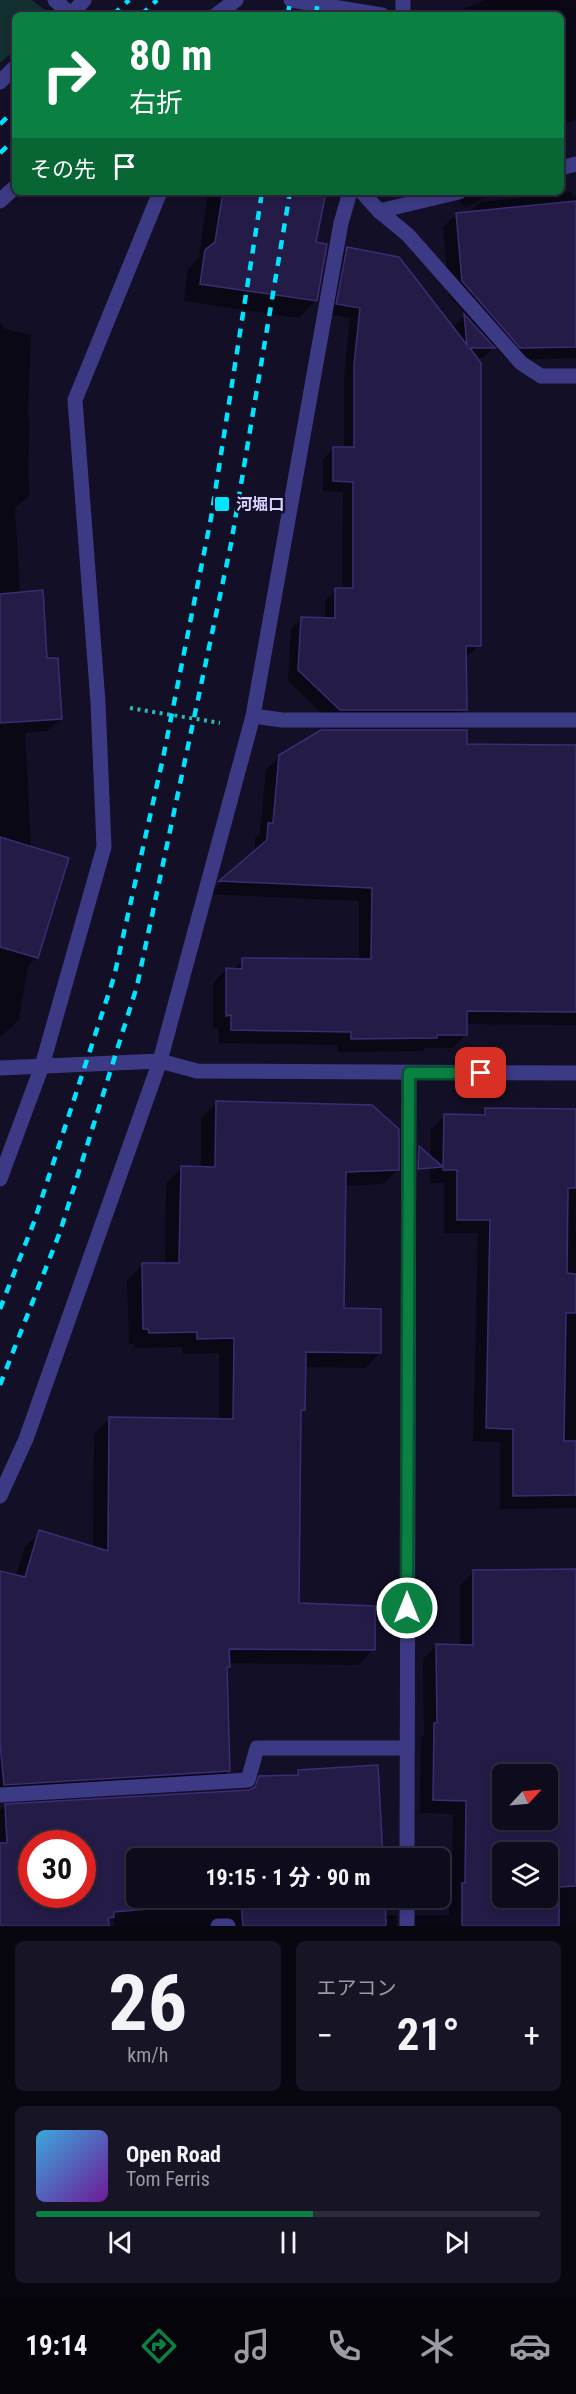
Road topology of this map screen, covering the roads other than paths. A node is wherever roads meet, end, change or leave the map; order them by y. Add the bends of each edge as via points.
1 (55, 0) edge
2 (84, 0) edge
3 (236, 0) edge
4 (291, 0) edge
5 (68, 12) edge
6 (74, 12) edge
7 (220, 12) edge
8 (364, 12) edge
9 (12, 71) edge
10 (0, 82) edge
11 (12, 190) edge
12 (159, 195) edge
13 (349, 195) edge
14 (365, 195) edge
15 (446, 195) edge
16 (0, 201) edge
17 (379, 211) junction
18 (576, 376) edge
19 (253, 716) junction
20 (576, 720) edge
21 (160, 1061) junction
22 (42, 1066) junction
23 (0, 1068) edge
24 (409, 1073) junction
25 (576, 1073) edge
26 (0, 1179) edge
27 (0, 1496) edge
28 (407, 1748) junction
29 (0, 1795) edge
30 (407, 1848) edge
31 (406, 1908) edge
32 (218, 1926) edge
33 (228, 1926) edge
34 (406, 1926) edge

1 - 5 street
2 - 6 street
3 - 7 street
4 - 8 street
9 - 10 street
11 - 16 street
12 - 22 street via 75,400 98,702 104,847
13 - 19 street
14 - 17 street
15 - 17 street
17 - 18 street via 408,235 521,363 542,376
19 - 20 street via 282,720
19 - 21 street
21 - 22 street
21 - 24 street via 197,1071
21 - 27 street via 26,1439
22 - 23 street
22 - 26 street
24 - 25 street
24 - 28 street
28 - 29 street via 257,1748 248,1780
28 - 30 street
31 - 34 street
32 - 33 street

